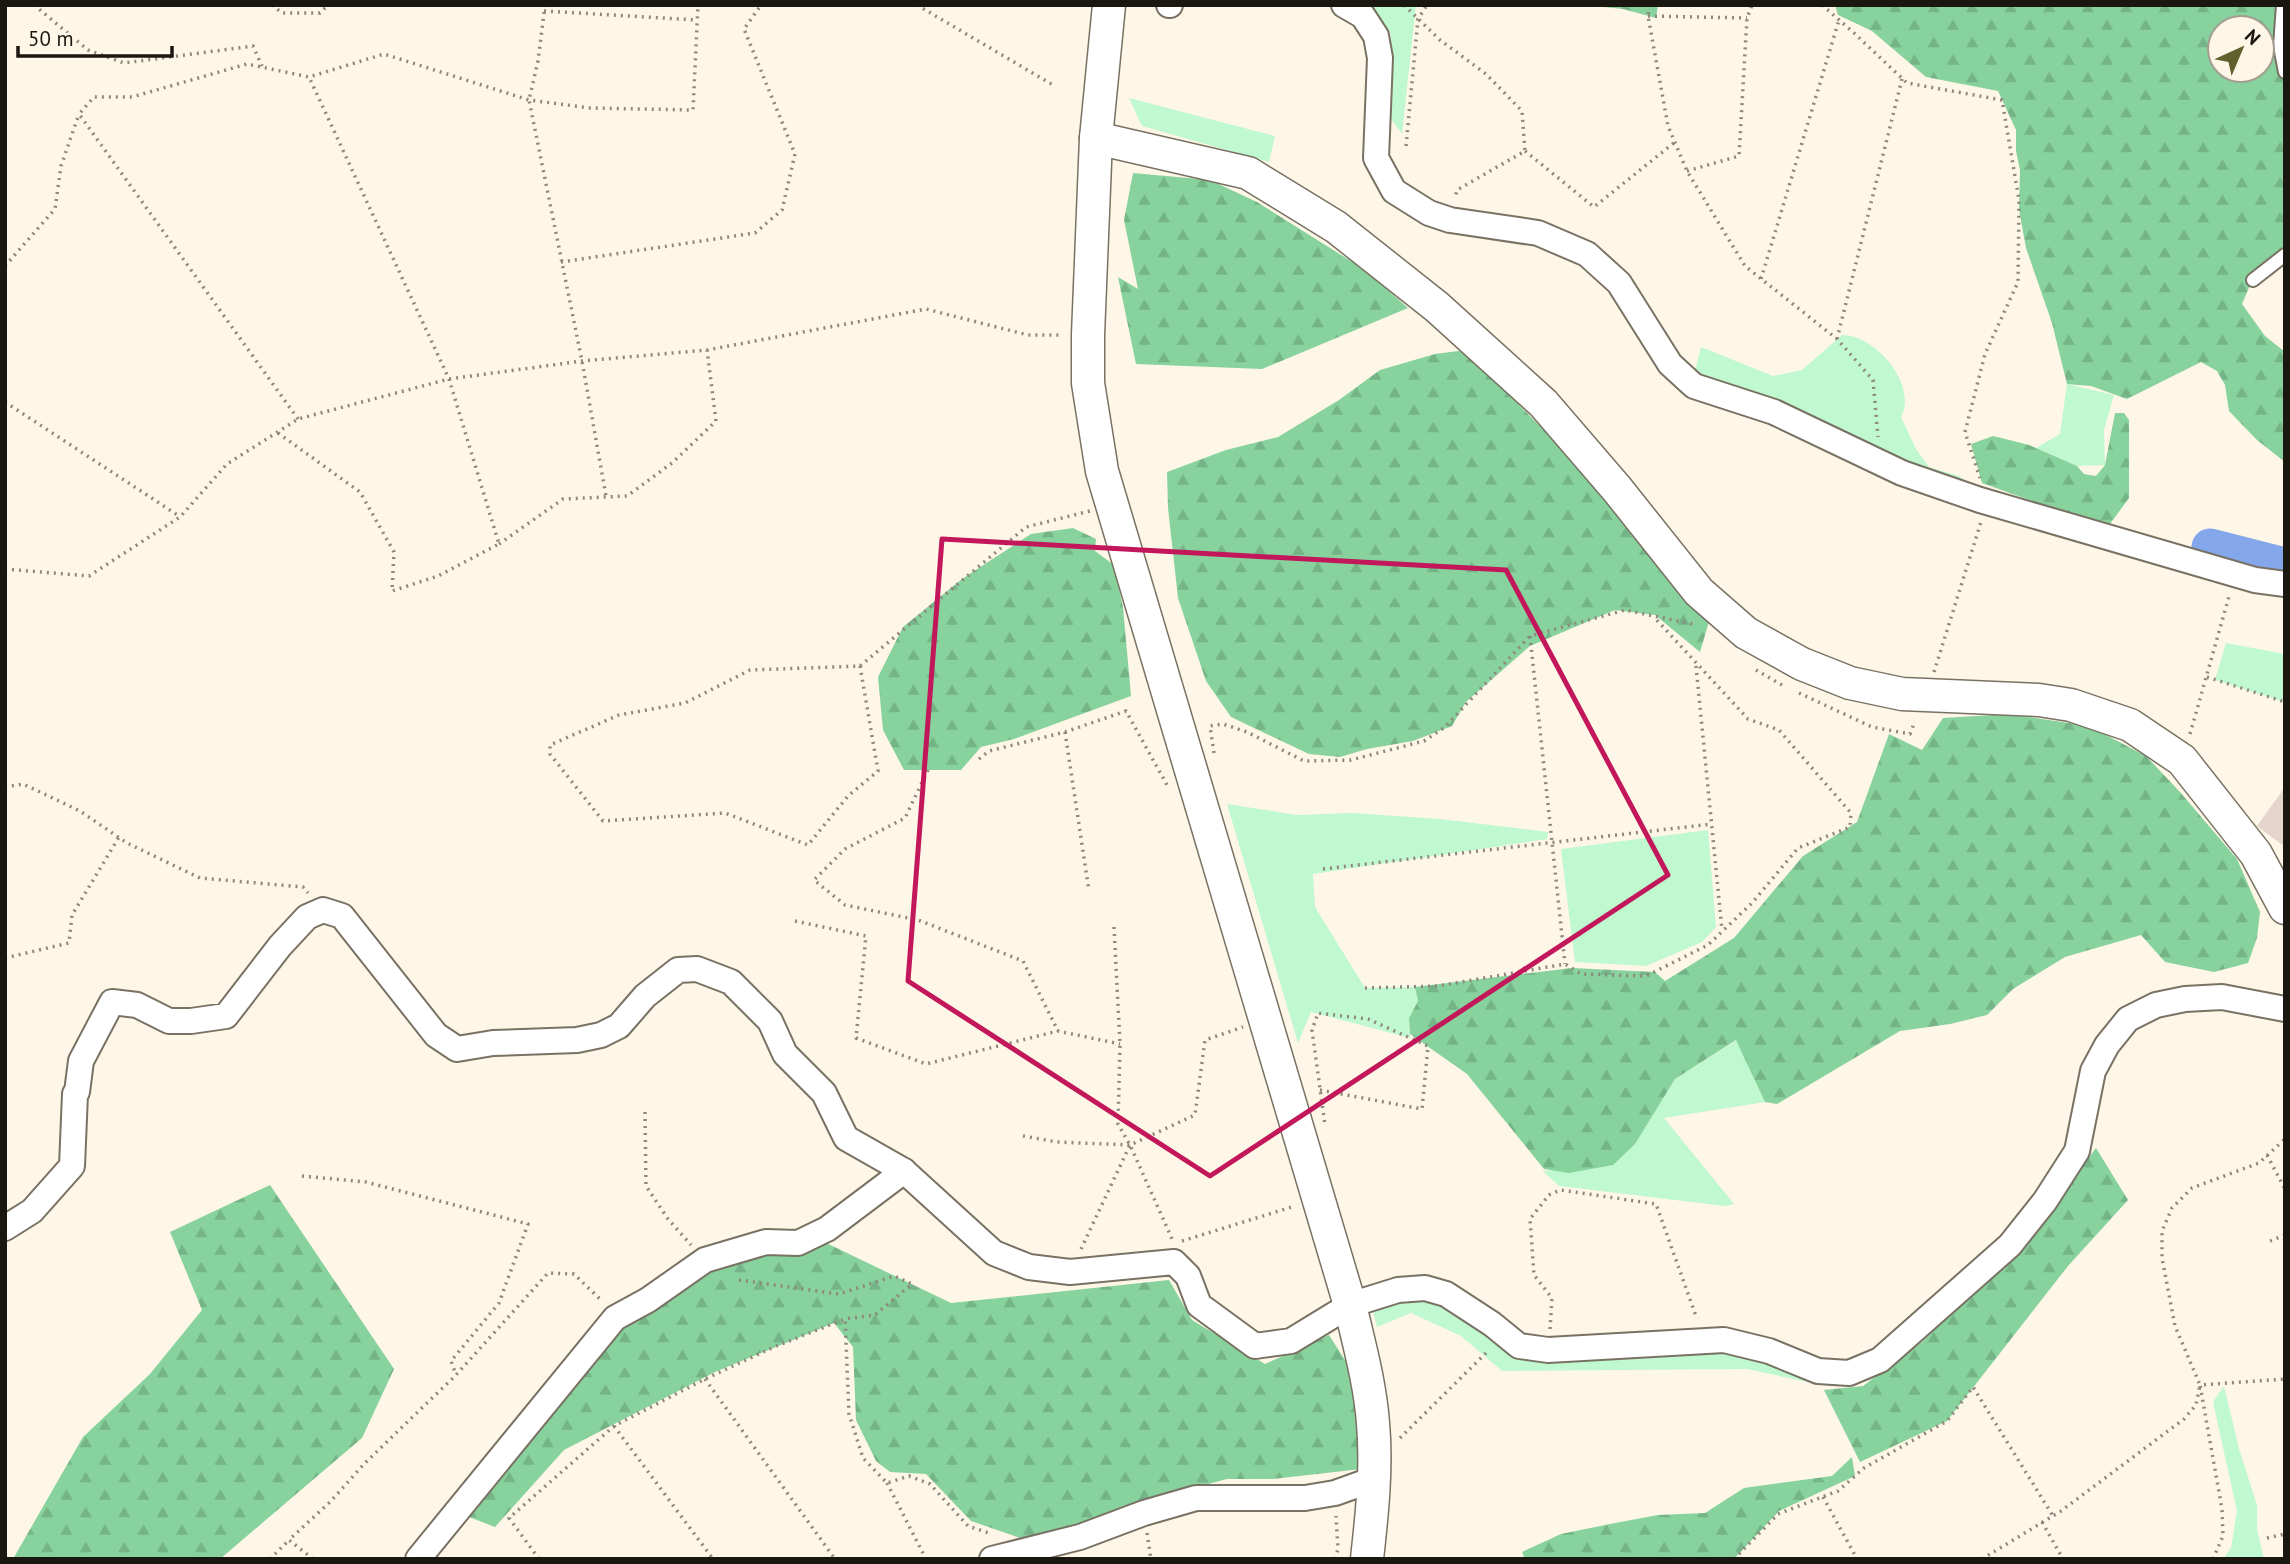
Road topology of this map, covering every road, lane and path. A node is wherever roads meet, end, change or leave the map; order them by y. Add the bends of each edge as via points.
1 (34, 5) edge
2 (272, 5) edge
3 (328, 5) edge
4 (698, 5) edge
5 (761, 5) edge
6 (916, 5) edge
7 (1109, 5) edge
8 (1344, 5) edge
9 (1404, 5) edge
10 (1427, 5) edge
11 (1649, 5) edge
12 (1752, 5) edge
13 (1822, 5) edge
14 (2283, 5) edge
15 (545, 8) edge
16 (1648, 16) junction
17 (1747, 18) junction
18 (1418, 19) junction
19 (697, 20) junction
20 (1839, 20) junction
21 (262, 67) junction
22 (2285, 72) edge
23 (309, 77) junction
24 (1902, 79) junction
25 (1053, 85) dead end
26 (529, 100) junction
27 (79, 114) junction
28 (1096, 138) junction
29 (1675, 142) junction
30 (1406, 146) dead end
31 (1525, 150) junction
32 (1687, 171) junction
33 (1451, 220) junction
34 (2285, 255) edge
35 (561, 262) junction
36 (5, 266) edge
37 (1761, 279) junction
38 (2253, 280) dead end
39 (1088, 335) junction
40 (1837, 339) junction
41 (707, 350) junction
42 (582, 361) junction
43 (449, 379) junction
44 (5, 402) edge
45 (298, 419) junction
46 (277, 432) junction
47 (1881, 463) junction
48 (606, 496) junction
49 (1987, 502) junction
50 (1112, 505) junction
51 (180, 517) junction
52 (499, 544) junction
53 (5, 569) edge
54 (2236, 575) junction
55 (2285, 584) edge
56 (1653, 616) junction
57 (1703, 631) dead end
58 (1530, 636) junction
59 (1696, 664) junction
60 (860, 666) junction
61 (1755, 669) dead end
62 (2206, 677) junction
63 (1927, 695) junction
64 (2285, 702) edge
65 (1065, 732) junction
66 (979, 759) dead end
67 (2182, 760) junction
68 (1216, 761) dead end
69 (928, 770) dead end
70 (5, 787) edge
71 (1197, 793) junction
72 (1712, 824) junction
73 (118, 837) junction
74 (1552, 842) junction
75 (1323, 869) dead end
76 (1089, 891) dead end
77 (2285, 908) edge
78 (323, 910) junction
79 (795, 921) dead end
80 (1114, 927) dead end
81 (1723, 930) junction
82 (5, 958) edge
83 (1565, 964) junction
84 (1365, 988) dead end
85 (2285, 1009) edge
86 (1265, 1019) junction
87 (1058, 1031) junction
88 (1120, 1044) junction
89 (1320, 1090) junction
90 (645, 1112) dead end
91 (1326, 1127) dead end
92 (1023, 1136) dead end
93 (2285, 1139) edge
94 (1130, 1145) junction
95 (2267, 1155) junction
96 (904, 1171) junction
97 (302, 1175) dead end
98 (2285, 1189) edge
99 (1318, 1199) junction
100 (5, 1228) edge
101 (2285, 1235) edge
102 (2270, 1241) dead end
103 (705, 1259) junction
104 (1070, 1272) junction
105 (739, 1280) dead end
106 (1350, 1305) junction
107 (619, 1317) junction
108 (845, 1319) junction
109 (1507, 1335) junction
110 (1704, 1340) junction
111 (1548, 1350) junction
112 (456, 1375) junction
113 (705, 1379) junction
114 (2285, 1379) edge
115 (2200, 1385) junction
116 (614, 1426) junction
117 (1374, 1471) junction
118 (887, 1483) junction
119 (1335, 1493) junction
120 (1823, 1497) junction
121 (2053, 1516) junction
122 (2042, 1522) junction
123 (992, 1534) dead end
124 (2285, 1534) edge
125 (2267, 1538) dead end
126 (289, 1541) junction
127 (270, 1559) edge
128 (313, 1559) edge
129 (418, 1559) edge
130 (539, 1559) edge
131 (713, 1559) edge
132 (835, 1559) edge
133 (926, 1559) edge
134 (992, 1559) edge
135 (1335, 1559) edge
136 (1367, 1559) edge
137 (1734, 1559) edge
138 (1857, 1559) edge
139 (1982, 1559) edge
140 (2063, 1559) edge
141 (2213, 1559) edge

1 - 21 path via 88,50 124,63 253,46
2 - 3 path via 282,13 320,13
4 - 19 path
5 - 35 path via 744,29 795,154 782,210 755,233
6 - 25 path
7 - 28 street
8 - 33 street via 1363,16 1376,36 1380,58 1377,158 1394,191 1429,213
9 - 18 path
10 - 18 path
11 - 16 path
12 - 17 path
13 - 20 path
14 - 22 lane via 2280,46
15 - 19 path
15 - 26 path
16 - 17 path
16 - 29 path
17 - 32 path via 1739,156
18 - 30 path
18 - 31 path via 1486,74 1522,111
19 - 26 path via 693,110 590,108
20 - 24 path
20 - 37 path
21 - 23 path
21 - 27 path via 247,64 132,97 94,97
23 - 26 path via 384,54
23 - 43 path
24 - 40 path
24 - 49 path via 2002,100 2020,200 2018,282 1986,354 1965,432
26 - 35 path
27 - 36 path via 61,166 55,209
27 - 45 path
28 - 39 street
28 - 63 street via 1248,173 1336,227 1437,307 1543,403 1699,592 1746,633 1802,664 1850,683
29 - 31 path via 1594,207
29 - 32 path
31 - 33 path via 1457,190
32 - 37 path via 1745,266
33 - 47 street via 1538,233 1587,254 1619,283 1670,364 1694,386 1774,412
34 - 38 lane
35 - 42 path
37 - 40 path
39 - 41 path via 1028,335 926,309
39 - 50 street via 1088,383
40 - 47 path via 1873,380
41 - 42 path
41 - 48 path via 716,421 672,463 627,496
42 - 43 path
42 - 48 path
43 - 45 path
43 - 52 path
44 - 51 path
45 - 46 path
46 - 51 path via 227,464
46 - 52 path via 360,492 394,552 392,591 438,576
47 - 49 street
48 - 52 path via 563,499
49 - 54 street
49 - 63 path
50 - 60 path via 1026,527
50 - 71 street
51 - 53 path via 89,576
54 - 55 street
54 - 62 path
56 - 57 path via 1692,624
56 - 58 path via 1625,610
56 - 59 path
58 - 68 path via 1445,727 1424,741 1351,760 1304,761 1223,724 1210,726
58 - 74 path
59 - 72 path
59 - 81 path via 1748,719 1779,730 1851,813 1850,827 1798,848
60 - 60 path via 750,670 685,703 619,715 550,745 550,754 603,821 725,813 808,845 848,796 878,771
61 - 63 path via 1872,727 1910,734
62 - 64 path
62 - 67 path
63 - 67 street via 2071,705 2130,725
65 - 66 path via 989,751
65 - 71 path via 1126,711 1168,788
65 - 76 path
67 - 77 street via 2256,854
69 - 87 path via 905,818 845,849 814,880 845,905 918,920 1023,961
70 - 73 path via 23,784 80,811
71 - 86 street
72 - 74 path
72 - 81 path
73 - 78 path via 200,878 303,887
73 - 82 path via 72,915 69,943
74 - 75 path
74 - 83 path
78 - 96 street via 342,916 436,1035 457,1049 601,1035 619,1026 645,996 678,970 697,969 732,982 770,1021 785,1054 824,1093 846,1138
78 - 100 street via 307,917 289,936 226,1016 169,1021 137,1005 112,1002 82,1061 75,1094 72,1166 33,1211
79 - 87 path via 866,936 856,1038 926,1065
80 - 88 path
81 - 83 path via 1708,946 1646,976 1581,974
83 - 84 path via 1437,986
85 - 110 street via 2222,997 2197,998 2156,1004 2128,1019 2093,1071 2077,1151 2045,1201 2010,1245 1880,1360 1849,1373 1818,1371 1769,1351
86 - 94 path via 1205,1040 1195,1115
86 - 99 street
87 - 88 path
88 - 94 path via 1118,1124
89 - 89 path via 1312,1030 1318,1013 1368,1019 1428,1046 1422,1109
89 - 91 path
90 - 103 path via 646,1186 668,1219
92 - 94 path
93 - 95 path
94 - 99 path via 1174,1244
94 - 104 path
95 - 98 path
95 - 115 path via 2259,1163 2192,1188 2172,1208 2162,1231 2162,1258 2175,1326
96 - 103 street via 836,1223 798,1243 766,1242
96 - 104 street via 994,1253 1029,1267
97 - 112 path via 366,1182 528,1224 499,1303 451,1361
99 - 106 street
101 - 102 path
103 - 107 street
104 - 106 street via 1174,1262 1188,1276 1199,1305 1255,1346 1291,1341
105 - 108 path via 839,1294 894,1276 912,1284 875,1315
106 - 109 street via 1398,1290 1425,1288 1446,1294
106 - 117 street via 1369,1389
107 - 112 path via 574,1274 548,1273
107 - 129 street
108 - 113 path
108 - 118 path via 849,1414 863,1458
109 - 111 street via 1519,1346
109 - 117 path
110 - 111 street
110 - 111 path via 1656,1204 1560,1190 1549,1195 1530,1219 1534,1275 1552,1298
112 - 126 path
113 - 116 path
113 - 132 path
114 - 115 path
115 - 121 path via 2196,1405 2184,1419
115 - 141 path via 2222,1509 2223,1535
116 - 130 path via 509,1518
116 - 131 path
117 - 119 street
117 - 136 street
118 - 123 path via 909,1476 930,1484 968,1526
118 - 133 path
119 - 134 street via 1276,1499 1196,1498 1080,1537
119 - 135 path
120 - 121 path via 1947,1421 1973,1387
120 - 137 path via 1778,1514
120 - 138 path
121 - 122 path
122 - 139 path
122 - 140 path
124 - 125 path
126 - 127 path
126 - 128 path

